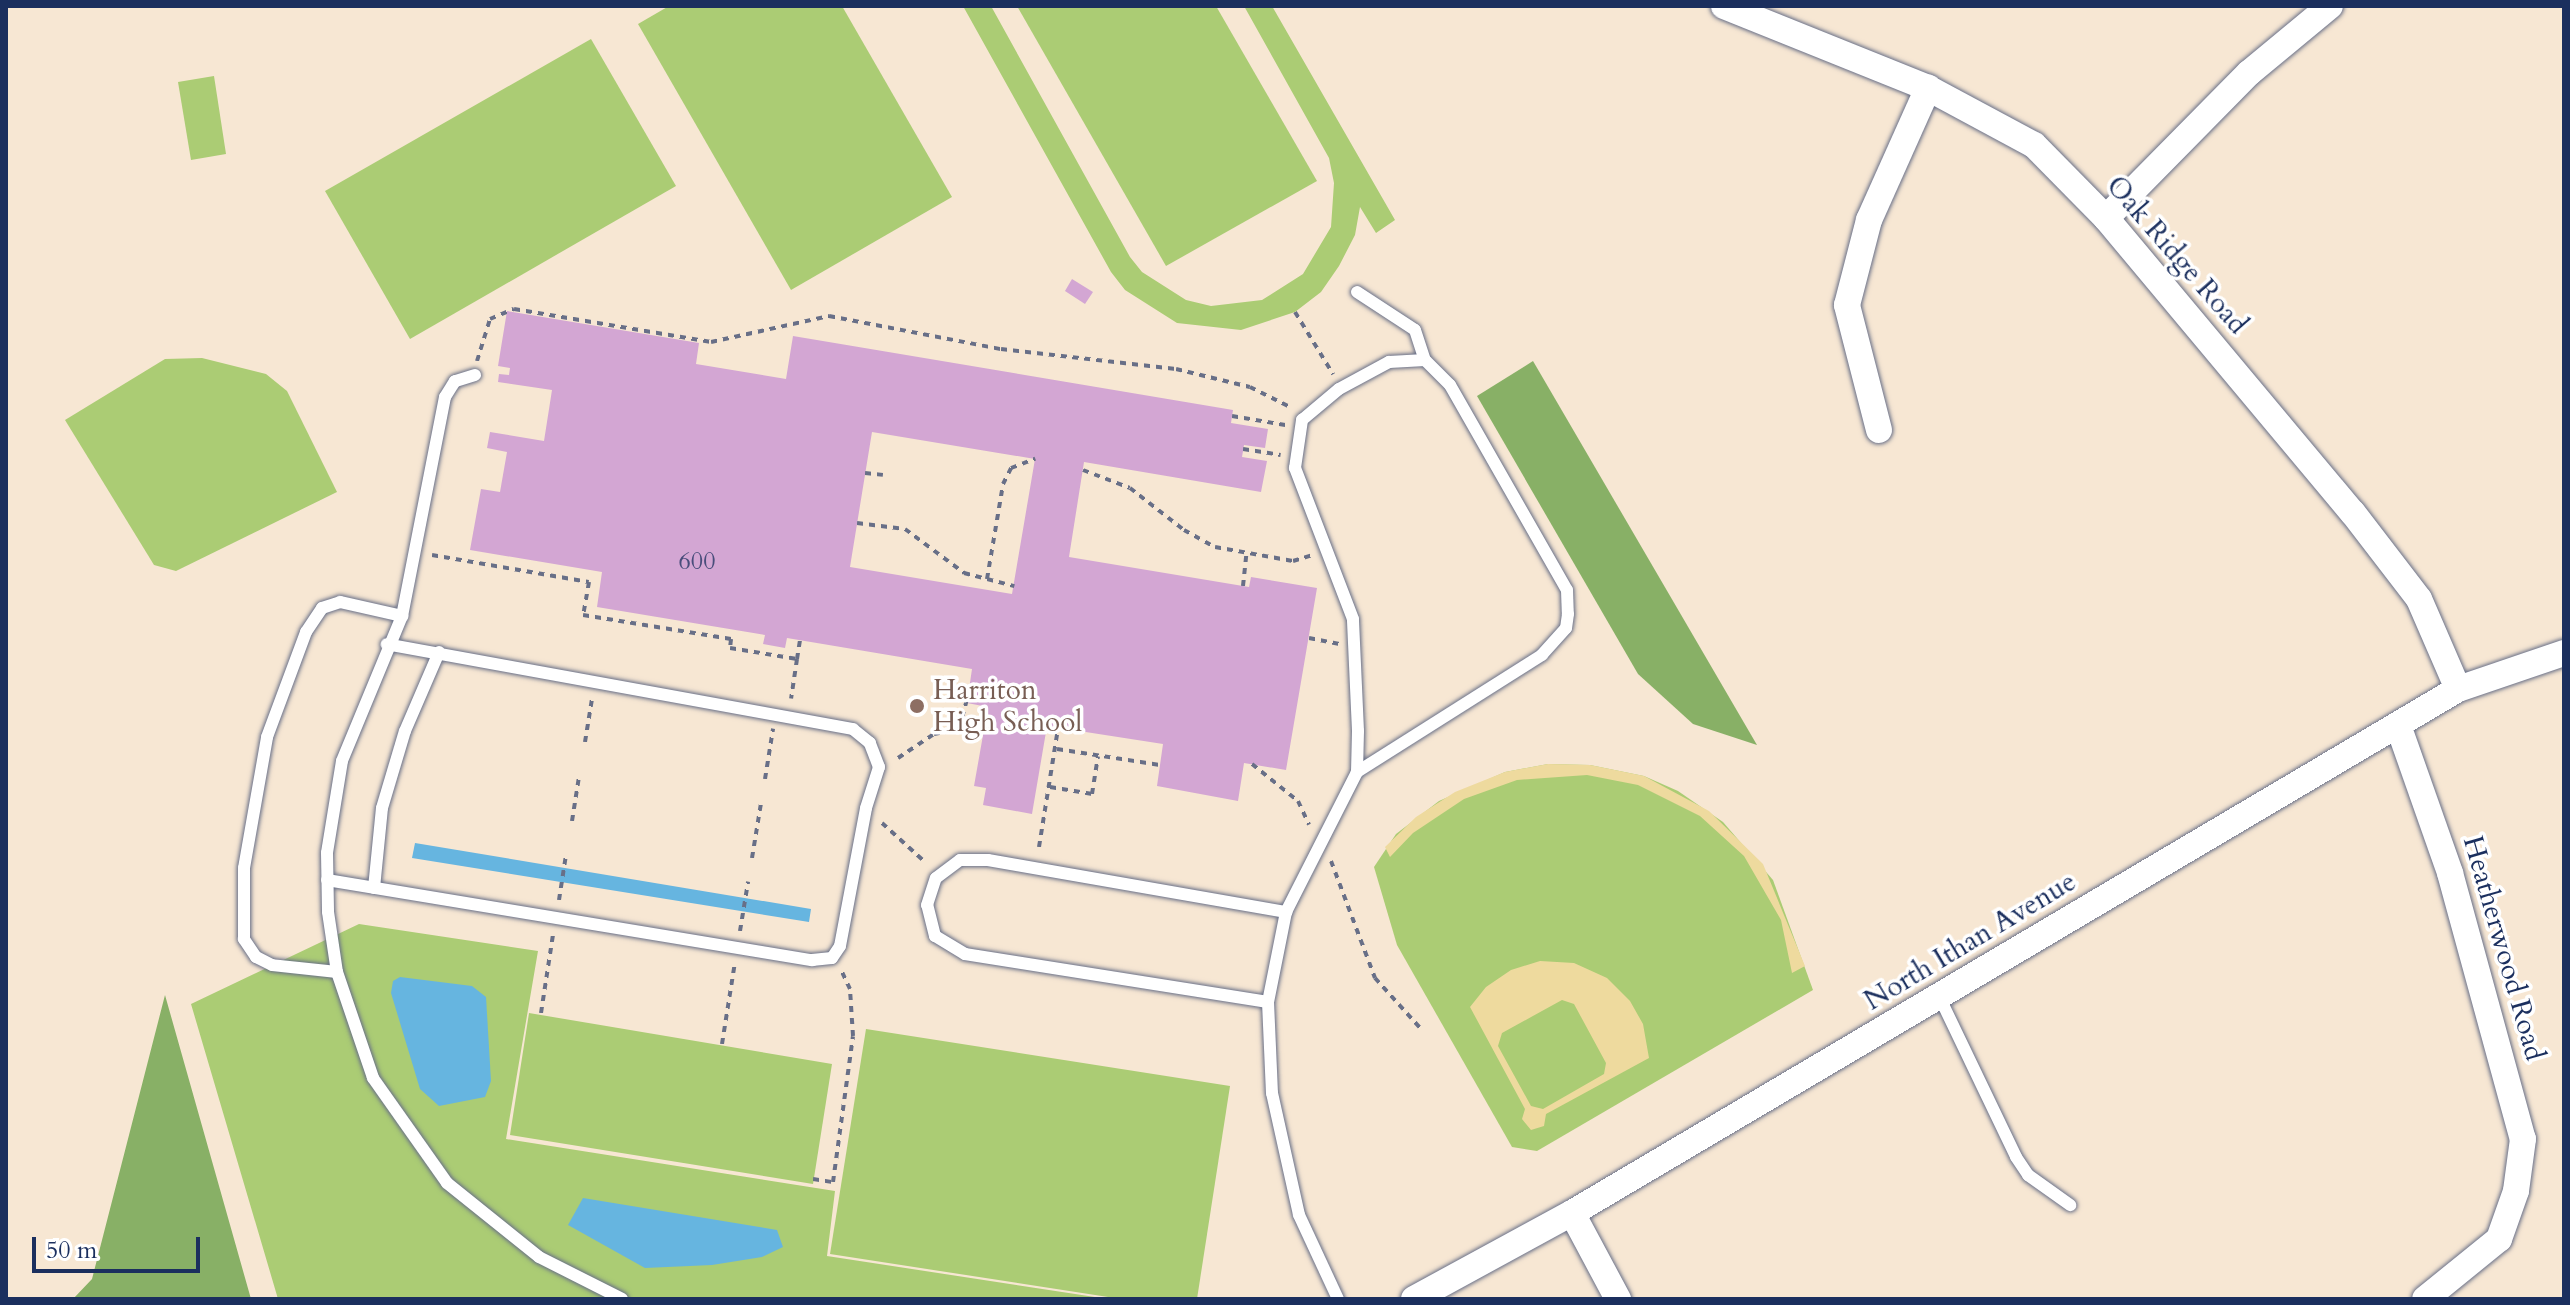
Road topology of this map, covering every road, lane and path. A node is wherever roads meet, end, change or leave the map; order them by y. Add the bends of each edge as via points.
1 (1724, 6) edge
2 (2330, 6) edge
3 (1928, 88) junction
4 (2106, 218) junction
5 (1357, 292) dead end
6 (1295, 312) dead end
7 (1425, 360) junction
8 (475, 375) joint
9 (1334, 376) dead end
10 (1293, 409) dead end
11 (1232, 416) dead end
12 (1286, 425) dead end
13 (1879, 430) dead end
14 (1243, 449) dead end
15 (1281, 455) dead end
16 (1035, 459) dead end
17 (1083, 470) dead end
18 (865, 473) dead end
19 (883, 475) dead end
20 (857, 523) dead end
21 (1315, 554) dead end
22 (432, 555) dead end
23 (1246, 555) junction
24 (987, 579) junction
25 (1014, 586) dead end
26 (1243, 586) dead end
27 (402, 616) junction
28 (1309, 638) dead end
29 (800, 640) dead end
30 (387, 644) junction
31 (1341, 644) dead end
32 (439, 652) junction
33 (2564, 653) edge
34 (797, 659) junction
35 (2458, 689) junction
36 (592, 696) dead end
37 (968, 696) dead end
38 (791, 699) dead end
39 (2398, 725) junction
40 (773, 727) dead end
41 (1058, 728) dead end
42 (585, 742) dead end
43 (1057, 749) junction
44 (1098, 756) junction
45 (898, 758) dead end
46 (1252, 764) dead end
47 (1160, 765) dead end
48 (1357, 772) junction
49 (579, 777) dead end
50 (765, 779) dead end
51 (1050, 787) junction
52 (761, 803) dead end
53 (572, 821) dead end
54 (882, 823) dead end
55 (1309, 825) dead end
56 (1039, 847) dead end
57 (566, 855) dead end
58 (752, 858) dead end
59 (1331, 861) dead end
60 (925, 862) dead end
61 (327, 880) junction
62 (748, 882) dead end
63 (374, 888) junction
64 (559, 900) dead end
65 (1286, 912) junction
66 (553, 933) dead end
67 (740, 933) dead end
68 (736, 960) dead end
69 (841, 970) dead end
70 (337, 972) junction
71 (1939, 996) junction
72 (1268, 1002) junction
73 (541, 1013) dead end
74 (1422, 1030) dead end
75 (722, 1044) dead end
76 (813, 1179) dead end
77 (2070, 1205) dead end
78 (1572, 1213) junction
79 (622, 1299) edge
80 (1338, 1299) edge
81 (1414, 1299) edge
82 (1618, 1299) edge
83 (2425, 1299) edge

1 - 3 street, Oak Ridge Road
2 - 4 street via 2249,73
3 - 4 street, Oak Ridge Road via 2034,145
3 - 13 street via 1869,220 1847,305
4 - 35 street, Oak Ridge Road via 2419,599
5 - 7 lane via 1415,330
6 - 9 path
7 - 48 lane via 1389,362 1339,389 1302,420 1295,452 1299,481 1353,619
7 - 48 lane via 1450,385 1567,590 1566,628 1542,655
8 - 10 path via 482,335 501,311 711,342 829,316 1001,349 1176,369 1250,387
8 - 27 lane via 455,381 445,397
11 - 12 path
14 - 15 path
16 - 24 path via 1011,468 1003,484
17 - 23 path via 1130,488 1215,547
18 - 19 path
20 - 24 path via 905,529 964,573
21 - 23 path via 1293,561
22 - 34 path via 589,582 583,615 731,639 730,648
23 - 26 path
24 - 25 path
27 - 30 lane
27 - 70 lane via 340,602 322,608 306,632 267,737 244,868 244,939 256,957 272,965
28 - 31 path
29 - 34 path
30 - 32 lane
30 - 61 lane via 342,761
32 - 63 lane via 405,731 382,808
32 - 63 lane via 853,729 870,743 879,767 840,946 832,958 812,960
33 - 35 street, North Ithan Avenue
34 - 38 path
35 - 39 street, North Ithan Avenue
36 - 42 path
37 - 45 path via 959,729 934,734
39 - 71 street, North Ithan Avenue
39 - 83 street, Heatherwood Road via 2450,873 2523,1139 2516,1191 2499,1239
40 - 50 path
41 - 43 path
43 - 44 path
43 - 51 path
44 - 47 path
44 - 51 path via 1092,794
46 - 55 path via 1298,801
48 - 65 lane
49 - 53 path
51 - 56 path
52 - 58 path
54 - 60 path
57 - 64 path
59 - 74 path via 1375,978
61 - 63 lane
61 - 70 lane
62 - 67 path
65 - 72 lane
65 - 72 lane via 960,860 936,878 927,905 935,936 965,954
66 - 73 path
68 - 75 path
69 - 76 path via 850,989 853,1036 833,1182
70 - 79 lane via 373,1078 447,1183 539,1257
71 - 77 lane via 2016,1157 2028,1175
71 - 78 street, North Ithan Avenue
72 - 80 lane via 1279,1142 1299,1215
78 - 81 street, North Ithan Avenue
78 - 82 street

